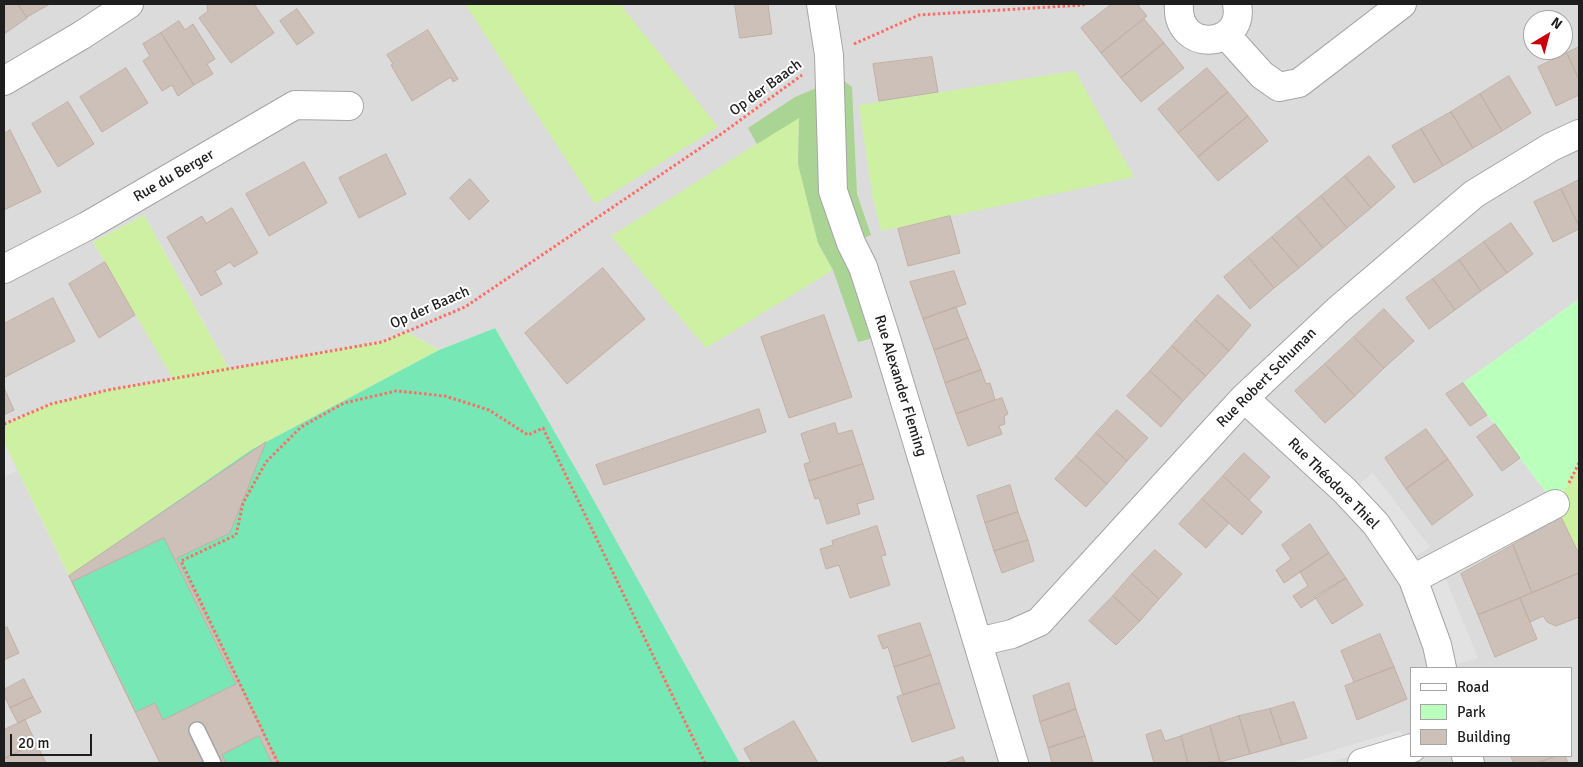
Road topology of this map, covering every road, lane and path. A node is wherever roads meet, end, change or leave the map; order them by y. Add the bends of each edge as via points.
1 (128, 4) edge
2 (821, 4) edge
3 (1084, 4) edge
4 (1180, 4) edge
5 (1238, 4) edge
6 (1402, 4) edge
7 (1226, 35) junction
8 (829, 55) junction
9 (4, 81) edge
10 (349, 106) dead end
11 (1579, 134) edge
12 (4, 269) edge
13 (1244, 398) junction
14 (4, 424) edge
15 (1555, 504) dead end
16 (1413, 580) junction
17 (978, 642) junction
18 (1442, 667) edge
19 (197, 730) dead end
20 (1410, 749) edge
21 (214, 763) edge
22 (278, 763) edge
23 (706, 763) edge
24 (1014, 763) edge
25 (1362, 763) edge

1 - 9 street
2 - 8 street, Rue Alexander Fleming
3 - 8 path, Op der Baach via 919,14
4 - 7 street via 1179,15 1188,32 1207,40
5 - 7 street via 1237,19
6 - 7 street via 1299,83 1280,87 1262,75
8 - 14 path, Op der Baach via 724,132 465,307 382,342 108,390 51,404
8 - 17 street, Rue Alexander Fleming via 833,191 851,244 864,267
10 - 12 street, Rue du Berger via 295,105 87,226
11 - 13 street, Rue Robert Schuman via 1551,147 1474,194 1338,310
13 - 16 street, Rue Théodore Thiel via 1376,524
13 - 17 street, Rue Robert Schuman via 1039,622 1012,634
15 - 16 street
16 - 18 street, Rue Théodore Thiel
17 - 24 street, Rue Alexander Fleming
19 - 21 lane
20 - 25 street
22 - 23 path via 181,561 236,535 243,503 266,462 301,427 344,403 396,391 446,396 488,410 528,435 543,428

